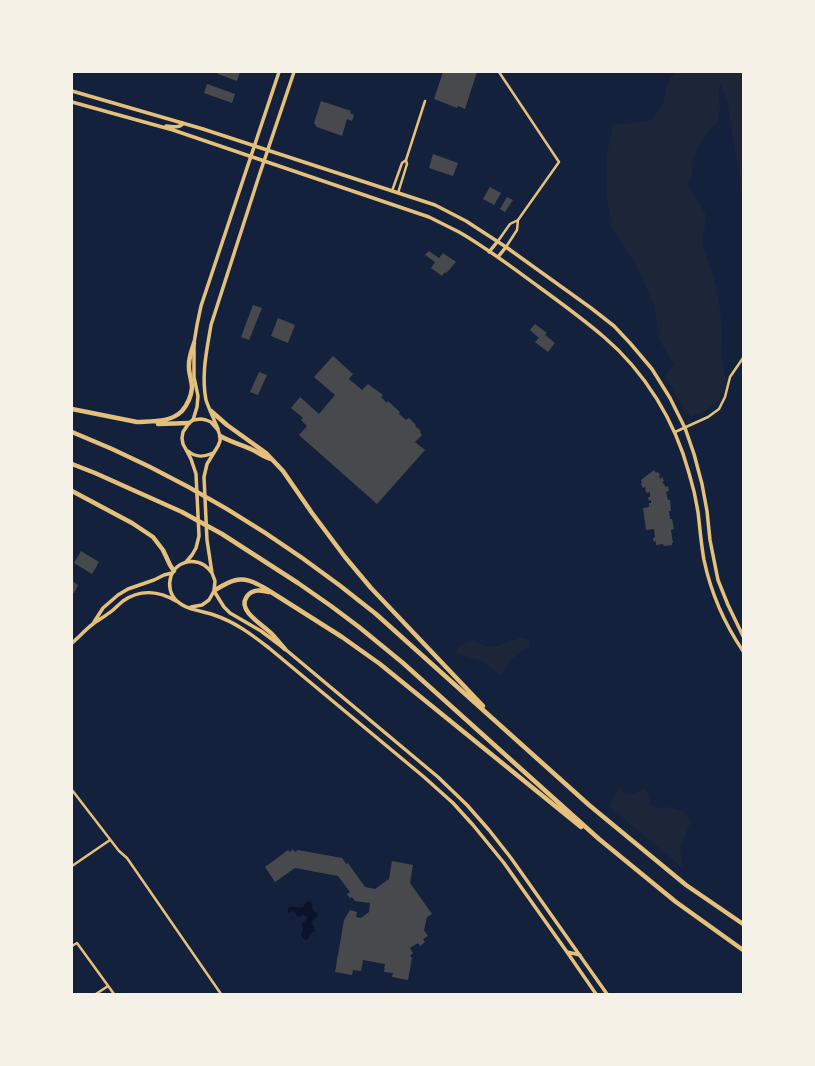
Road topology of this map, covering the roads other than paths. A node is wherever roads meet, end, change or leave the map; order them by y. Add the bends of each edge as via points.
1 (279, 72) edge
2 (294, 72) edge
3 (499, 72) edge
4 (72, 91) edge
5 (72, 102) edge
6 (426, 102) dead end
7 (183, 123) junction
8 (159, 126) junction
9 (254, 146) junction
10 (268, 151) junction
11 (251, 156) junction
12 (264, 160) junction
13 (406, 160) junction
14 (392, 191) junction
15 (398, 193) junction
16 (518, 220) junction
17 (498, 241) junction
18 (506, 247) junction
19 (489, 252) junction
20 (498, 257) junction
21 (194, 343) junction
22 (743, 358) edge
23 (72, 409) edge
24 (211, 411) junction
25 (191, 421) junction
26 (136, 422) junction
27 (685, 428) junction
28 (218, 430) junction
29 (72, 432) edge
30 (675, 432) junction
31 (220, 436) junction
32 (186, 449) junction
33 (213, 453) junction
34 (271, 459) junction
35 (72, 464) edge
36 (72, 491) edge
37 (186, 562) junction
38 (173, 572) junction
39 (212, 573) junction
40 (215, 591) junction
41 (271, 592) junction
42 (176, 601) junction
43 (189, 607) junction
44 (93, 623) junction
45 (743, 636) edge
46 (72, 643) edge
47 (285, 649) junction
48 (743, 651) edge
49 (506, 731) junction
50 (72, 790) edge
51 (599, 839) junction
52 (110, 840) junction
53 (72, 866) edge
54 (743, 924) edge
55 (72, 946) edge
56 (743, 950) edge
57 (567, 952) junction
58 (580, 955) junction
59 (108, 986) junction
60 (96, 994) edge
61 (114, 994) edge
62 (221, 994) edge
63 (596, 994) edge
64 (607, 994) edge

1 - 9 main road
2 - 10 main road
3 - 16 street via 559,162
4 - 7 main road
5 - 8 main road
6 - 13 street
7 - 8 main road via 179,127
7 - 9 main road
8 - 11 main road
9 - 10 main road
9 - 11 main road
10 - 12 main road
10 - 14 main road
11 - 12 main road
11 - 21 main road via 203,298
12 - 19 main road via 429,217
12 - 24 main road via 211,325 204,380 206,400
13 - 14 street via 402,163
13 - 15 street
14 - 15 main road
15 - 17 main road via 435,205
16 - 17 street via 510,224
16 - 18 street via 517,230
17 - 18 main road
17 - 19 main road
18 - 20 main road
18 - 27 main road via 614,326 652,369
19 - 20 main road
20 - 30 main road via 584,320 625,356 643,378
21 - 25 main road via 194,377 198,396 197,407
21 - 26 highway via 188,364 192,388 186,406 170,419
22 - 27 street via 730,377 719,409
23 - 26 highway
24 - 28 main road
24 - 34 highway
25 - 26 highway via 158,424
25 - 28 main road via 201,419 212,422
25 - 32 main road via 183,432 182,438
27 - 30 street
27 - 45 main road via 702,484 718,580
28 - 31 main road
29 - 49 highway via 105,445 182,483 258,528 346,589
30 - 48 main road via 693,489 709,581 719,609
31 - 33 main road
31 - 34 highway
32 - 33 main road via 200,457
32 - 37 main road via 196,474 199,536 196,548
33 - 39 main road via 204,477 207,540
34 - 49 highway via 283,471 345,557
35 - 51 highway via 182,512 222,534 298,583 397,658
36 - 38 highway via 132,523 153,538 164,550
37 - 38 main road
37 - 39 main road via 206,565
38 - 42 main road via 170,588
38 - 44 main road via 128,589 102,608
39 - 40 main road
40 - 41 highway via 230,582 245,580
40 - 43 main road via 202,605
40 - 47 main road via 230,613
41 - 47 highway via 255,590 247,596 244,606
41 - 51 highway via 380,664
42 - 43 main road
42 - 44 main road via 165,595 144,592 124,601
43 - 57 main road via 213,614 246,630 438,789 487,842
44 - 46 main road
47 - 58 main road via 438,777 461,800 511,858
49 - 54 highway via 589,805 686,885
50 - 52 street
51 - 56 highway via 676,902
52 - 53 street
52 - 62 street via 127,858
55 - 59 street via 77,943
57 - 58 main road
57 - 63 main road
58 - 64 main road
59 - 60 street
59 - 61 street

